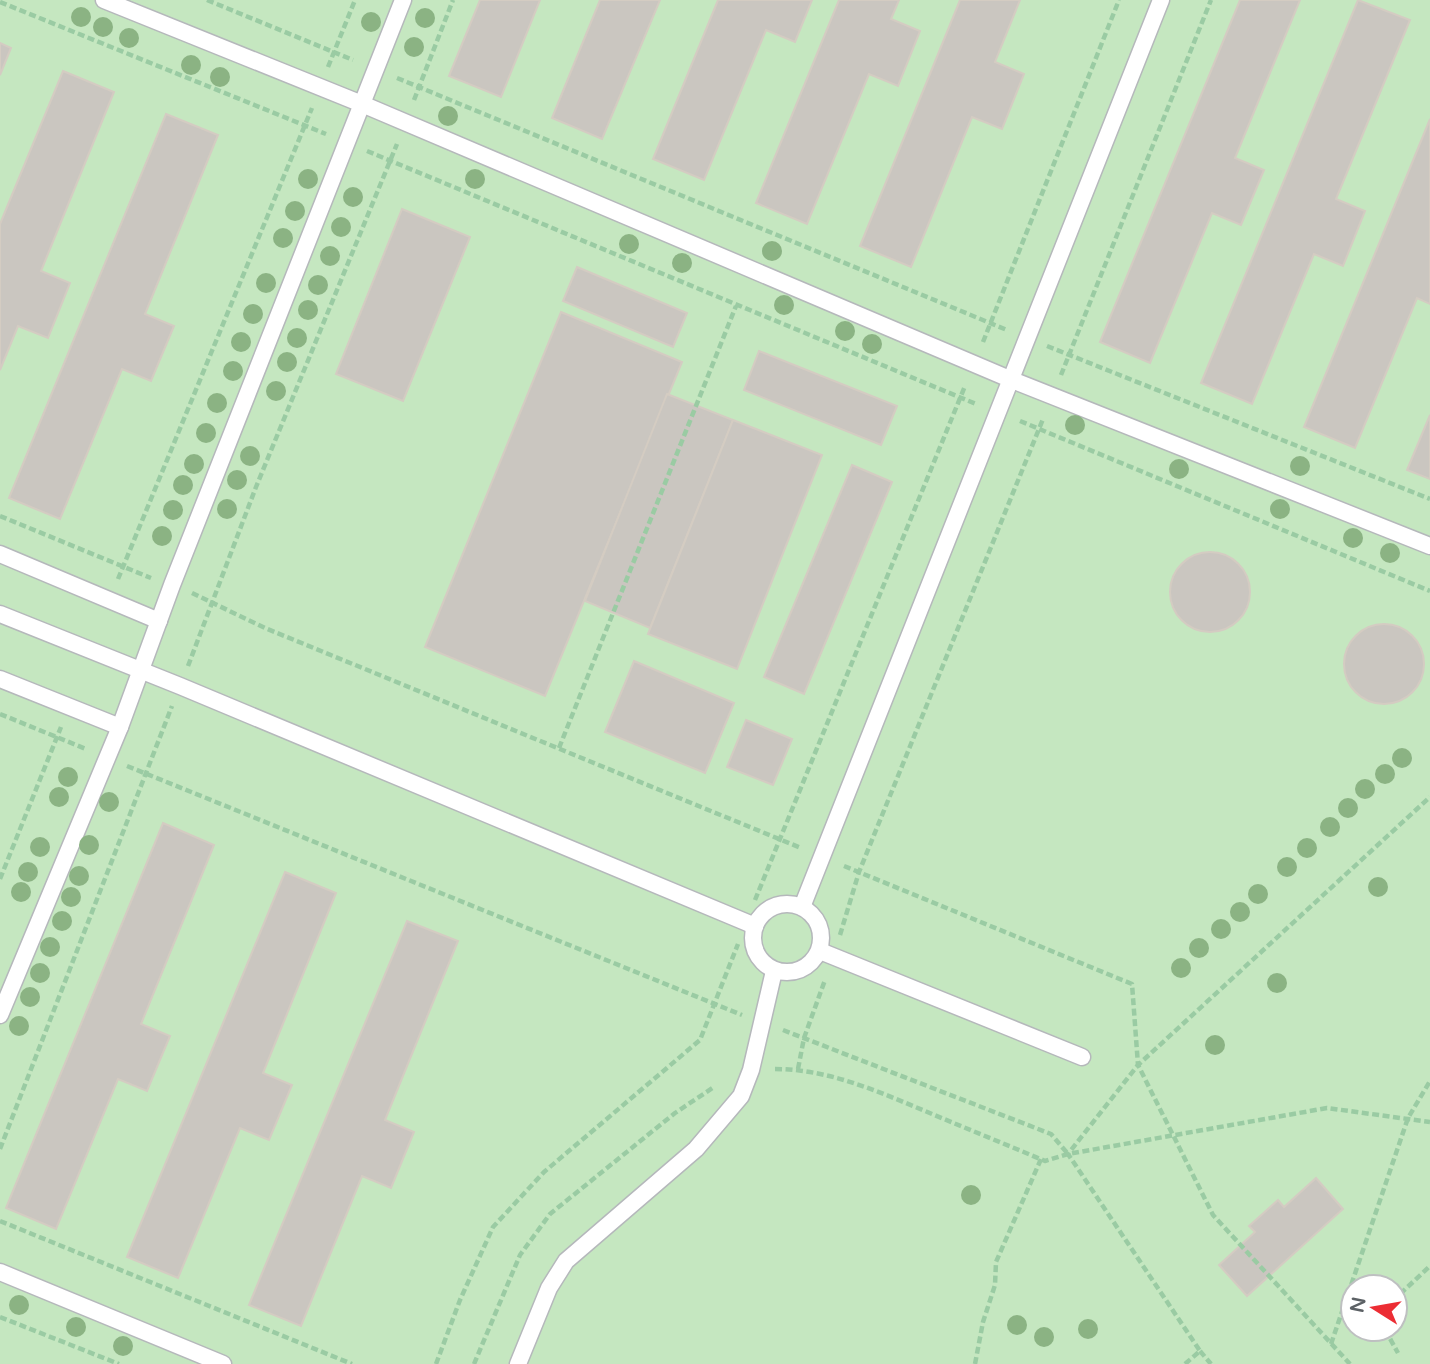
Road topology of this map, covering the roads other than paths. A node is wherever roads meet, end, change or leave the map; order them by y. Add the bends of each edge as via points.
1 (104, 0) edge
2 (404, 0) edge
3 (1161, 0) edge
4 (362, 103) junction
5 (1012, 380) junction
6 (1430, 546) edge
7 (0, 554) edge
8 (0, 614) edge
9 (159, 621) junction
10 (141, 671) junction
11 (0, 679) edge
12 (120, 727) junction
13 (802, 907) junction
14 (751, 924) junction
15 (827, 954) junction
16 (775, 971) junction
17 (0, 1015) edge
18 (1082, 1057) dead end
19 (0, 1272) edge
20 (223, 1364) edge
21 (517, 1364) edge

1 - 4 lane
2 - 4 lane
3 - 5 lane
4 - 5 lane
4 - 9 lane
5 - 6 lane
5 - 13 lane
7 - 9 lane
8 - 10 lane
9 - 10 lane
10 - 12 lane
10 - 14 lane
11 - 12 lane
12 - 17 lane
13 - 14 lane via 791,904 769,909
13 - 15 lane via 817,921
14 - 16 lane via 754,947
15 - 16 lane via 796,972
15 - 18 lane
16 - 21 lane via 741,1096 696,1149 566,1261
19 - 20 lane

